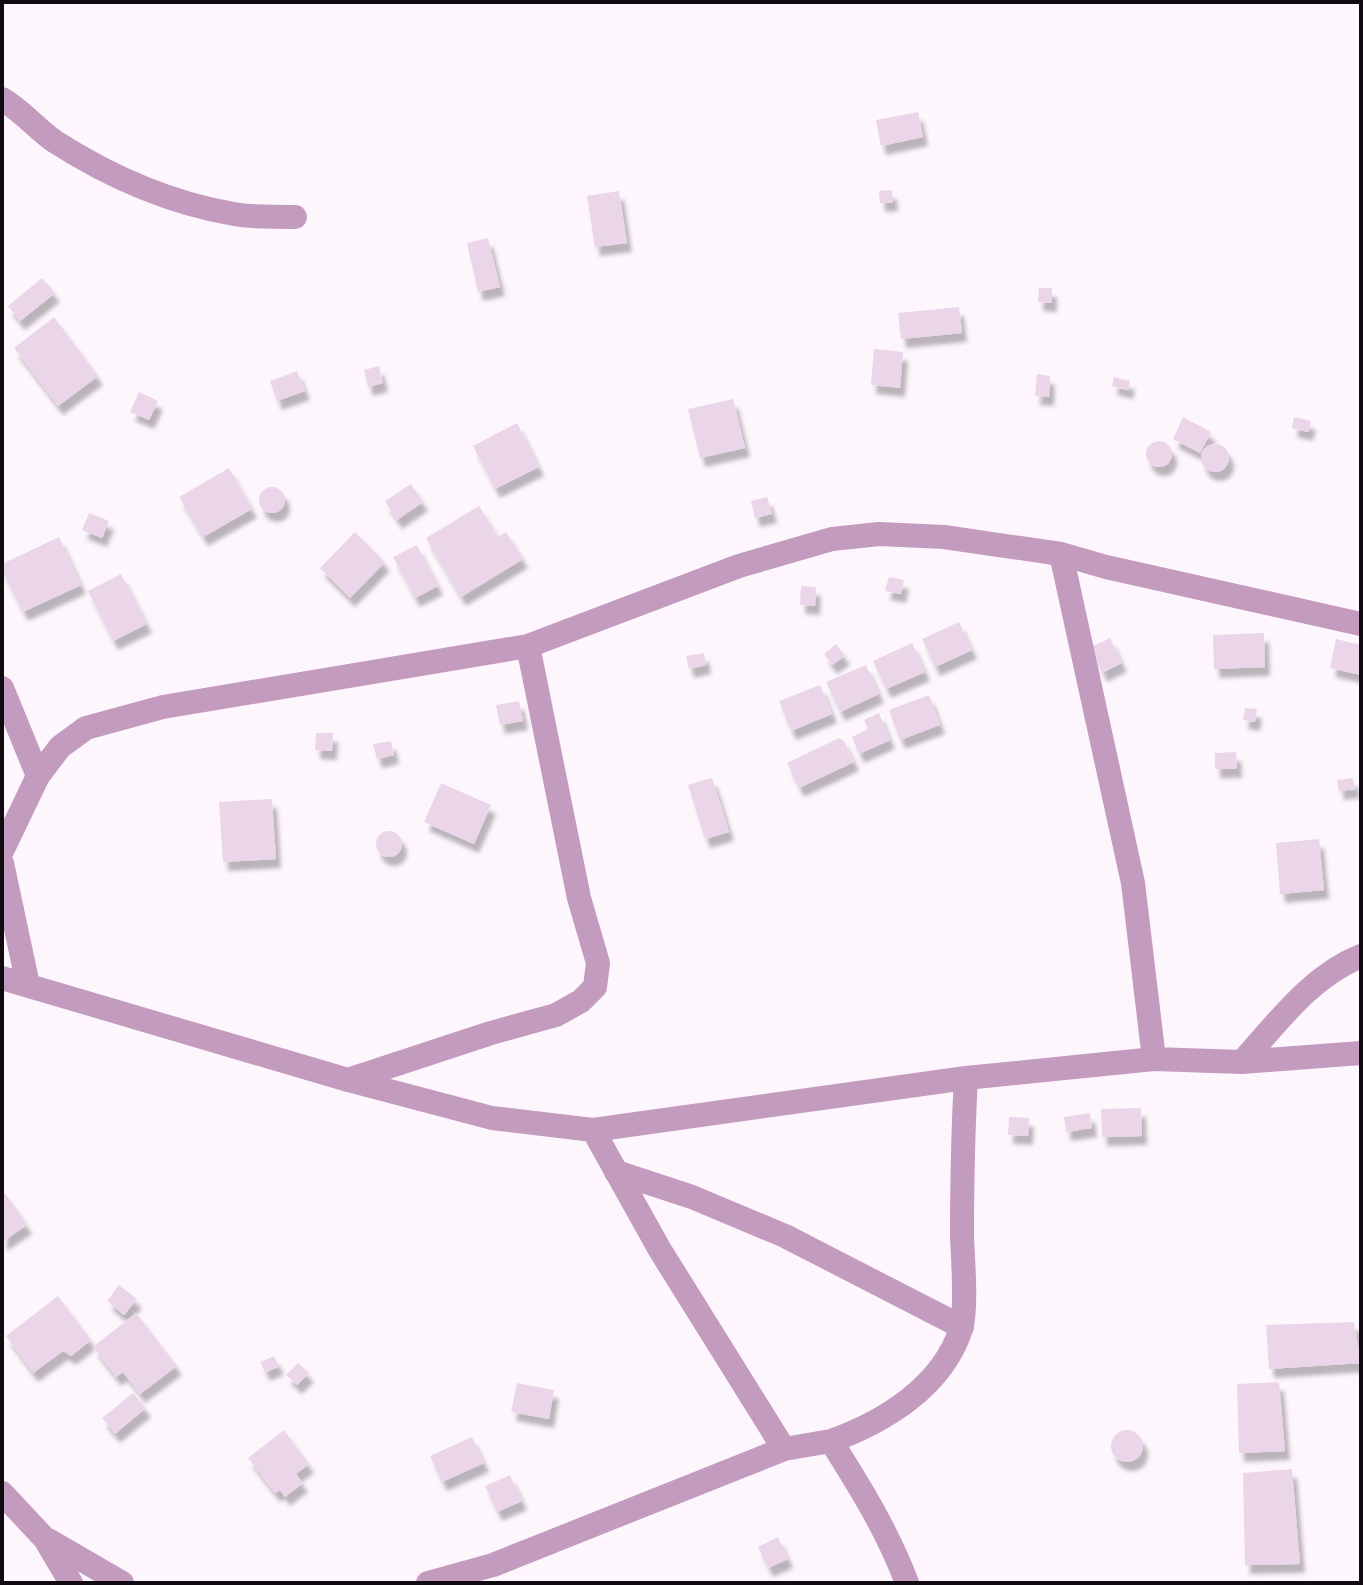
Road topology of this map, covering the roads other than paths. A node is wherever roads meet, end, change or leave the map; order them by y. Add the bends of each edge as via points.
1 (2, 99) edge
2 (295, 217) dead end
3 (1061, 554) junction
4 (1361, 624) edge
5 (528, 646) junction
6 (2, 688) edge
7 (38, 776) junction
8 (2, 851) edge
9 (2, 863) edge
10 (1361, 956) edge
11 (2, 978) edge
12 (28, 985) junction
13 (1361, 1053) edge
14 (1154, 1059) junction
15 (1242, 1062) junction
16 (966, 1078) junction
17 (348, 1080) junction
18 (593, 1130) junction
19 (616, 1172) junction
20 (962, 1327) junction
21 (831, 1441) junction
22 (784, 1449) junction
23 (2, 1493) edge
24 (45, 1539) junction
25 (71, 1583) edge
26 (122, 1583) edge
27 (428, 1583) edge
28 (907, 1583) edge

1 - 2 street via 75,155 129,183 177,202 236,215
3 - 4 street
3 - 5 street via 944,537 879,534 832,539 739,566
3 - 14 street via 1133,883
5 - 7 street via 163,707 86,728 60,747
5 - 17 street via 579,898 598,963 595,987 556,1015
6 - 7 street
7 - 8 street
9 - 12 street
10 - 15 street via 1297,999
11 - 12 street
12 - 17 street
13 - 15 street
14 - 15 street
14 - 16 street
16 - 18 street
16 - 20 street
17 - 18 street via 492,1118
18 - 19 street
19 - 20 street via 785,1236
19 - 22 street
20 - 21 street via 945,1362 897,1410
21 - 22 street
21 - 28 street via 880,1522
22 - 27 street via 493,1565
23 - 24 street
24 - 25 street
24 - 26 street

